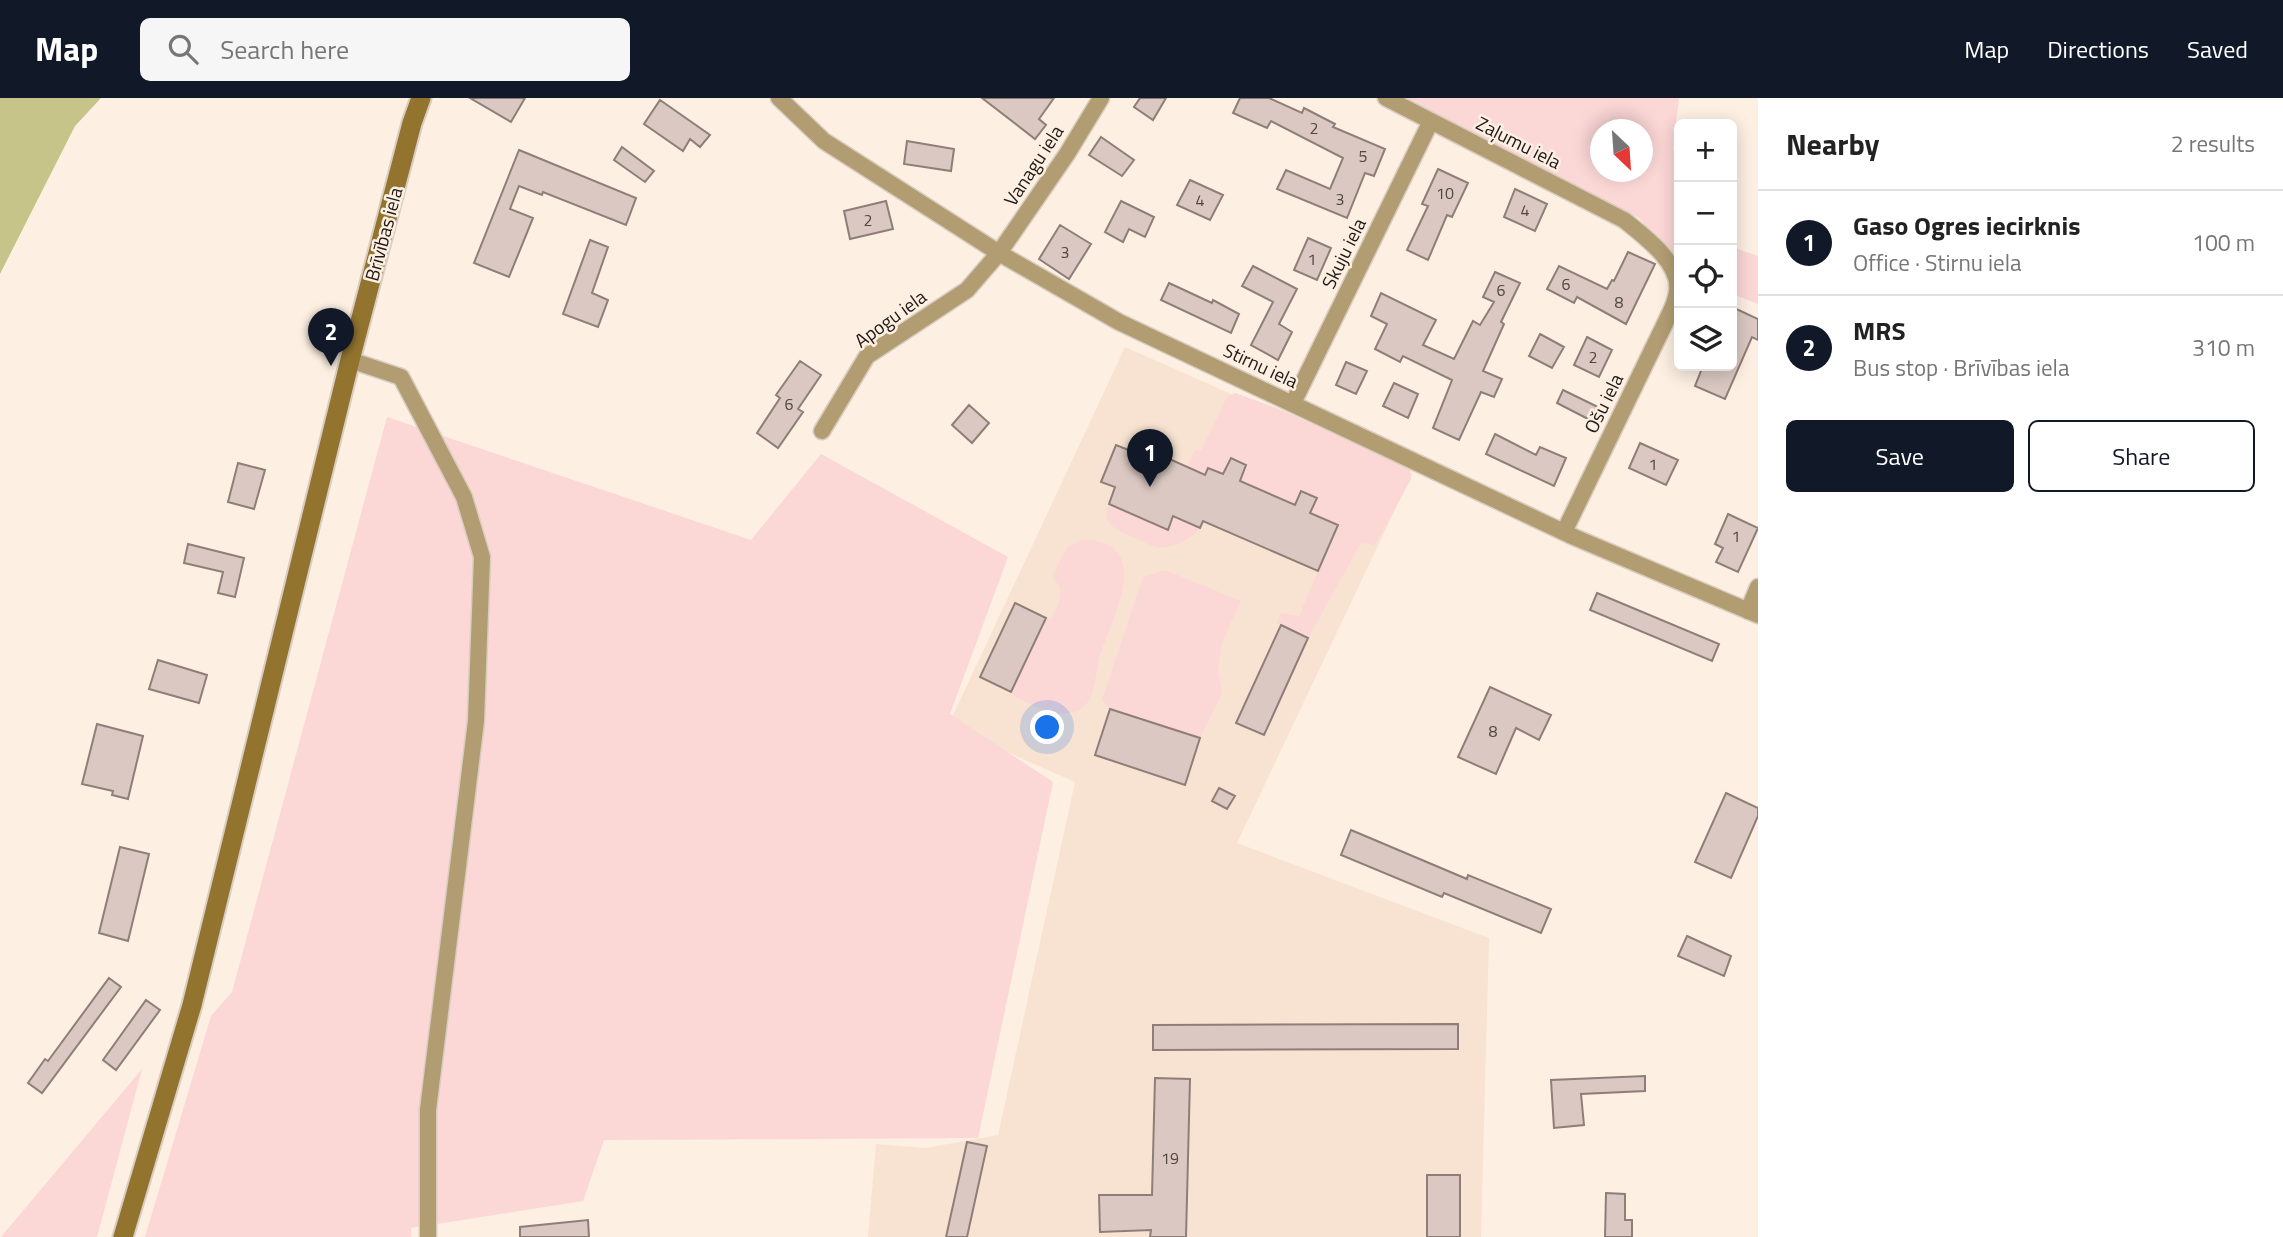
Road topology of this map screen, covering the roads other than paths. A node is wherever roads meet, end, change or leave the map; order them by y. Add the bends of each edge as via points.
1 (421, 98) edge
2 (779, 98) edge
3 (1101, 98) edge
4 (1386, 98) edge
5 (1431, 121) junction
6 (999, 253) junction
7 (1674, 269) edge
8 (1674, 302) edge
9 (349, 365) junction
10 (1293, 403) junction
11 (822, 430) dead end
12 (1564, 532) junction
13 (1758, 587) edge
14 (1753, 613) edge
15 (123, 1237) edge
16 (428, 1237) edge

1 - 9 main road, Brīvības iela
2 - 6 street, Stirnu iela via 824,141
3 - 6 street, Vanagu iela
4 - 5 street, Zaļumu iela
5 - 7 street, Zaļumu iela via 1624,220
5 - 10 street, Skuju iela
6 - 10 street, Stirnu iela via 1119,322
6 - 11 street, Apogu iela via 967,290 867,356
8 - 12 street, Ošu iela
9 - 15 main road, Brīvības iela via 193,1001
9 - 16 street via 401,377 464,497 482,557 476,721 428,1110
10 - 12 street, Stirnu iela
12 - 14 street, Stirnu iela
13 - 14 street

